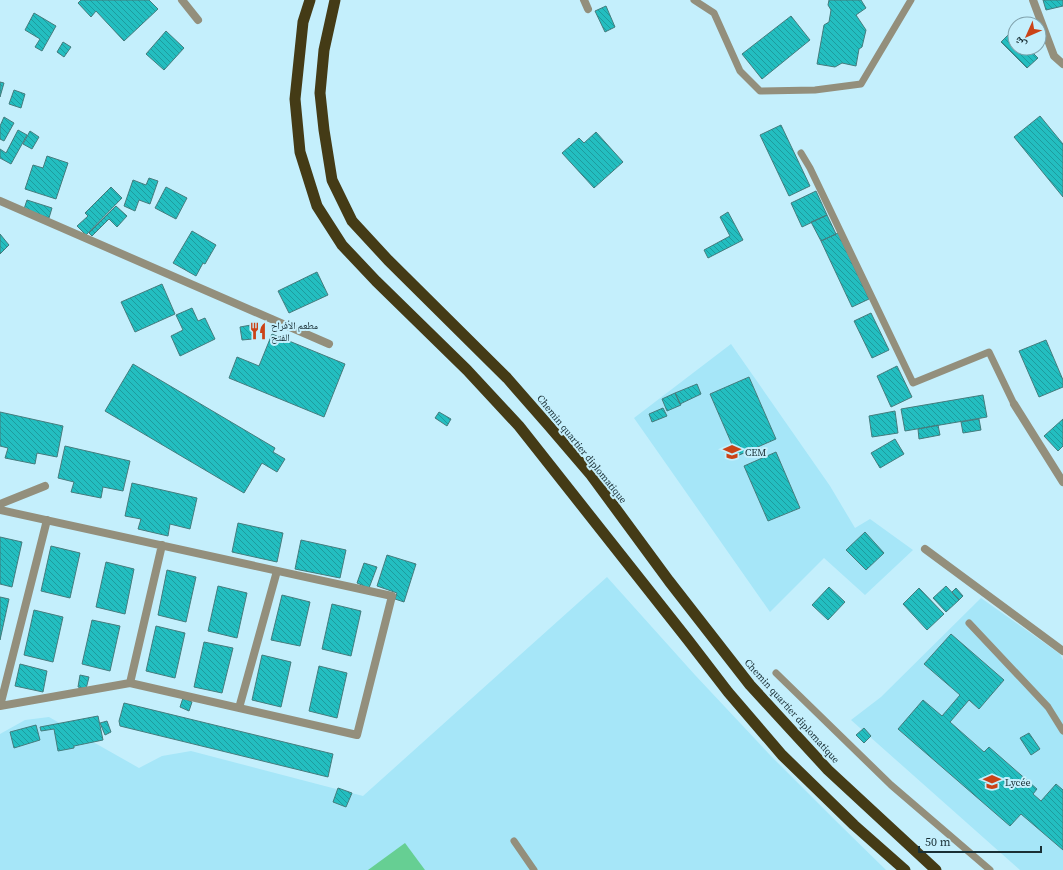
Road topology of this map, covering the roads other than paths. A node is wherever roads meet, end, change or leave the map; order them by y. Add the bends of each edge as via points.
1 (182, 0) edge
2 (310, 0) edge
3 (335, 0) edge
4 (584, 0) edge
5 (694, 0) edge
6 (911, 0) edge
7 (1033, 0) edge
8 (588, 9) dead end
9 (198, 20) dead end
10 (1063, 64) edge
11 (801, 153) dead end
12 (0, 201) edge
13 (330, 344) dead end
14 (1014, 404) joint
15 (1063, 482) edge
16 (45, 486) dead end
17 (0, 504) edge
18 (0, 510) edge
19 (47, 520) junction
20 (162, 545) junction
21 (925, 549) dead end
22 (276, 570) junction
23 (969, 624) dead end
24 (1063, 651) edge
25 (776, 673) dead end
26 (130, 683) junction
27 (0, 706) edge
28 (239, 708) junction
29 (1063, 731) edge
30 (514, 841) dead end
31 (534, 870) edge
32 (905, 870) edge
33 (936, 870) edge
34 (990, 870) edge

1 - 9 street
2 - 32 highway via 303,22 296,99 300,152 317,206 342,245 519,426 728,692 782,755
3 - 33 highway, Chemin quartier diplomatique via 324,50 320,93 332,180 352,221 393,266 507,378 549,426 591,475 669,582 750,685 828,770
4 - 8 street
5 - 6 lane via 714,13 740,71 760,91 815,90 861,84
7 - 10 street via 1054,56
11 - 14 lane via 913,383 989,352
12 - 13 street
14 - 15 street
16 - 17 street
18 - 19 street
19 - 20 street
19 - 27 street
20 - 22 street
20 - 26 street
21 - 24 street
22 - 28 street
22 - 28 street via 392,596 357,735
23 - 29 lane via 1048,708
25 - 34 lane via 891,786
26 - 27 street
26 - 28 street
30 - 31 lane

